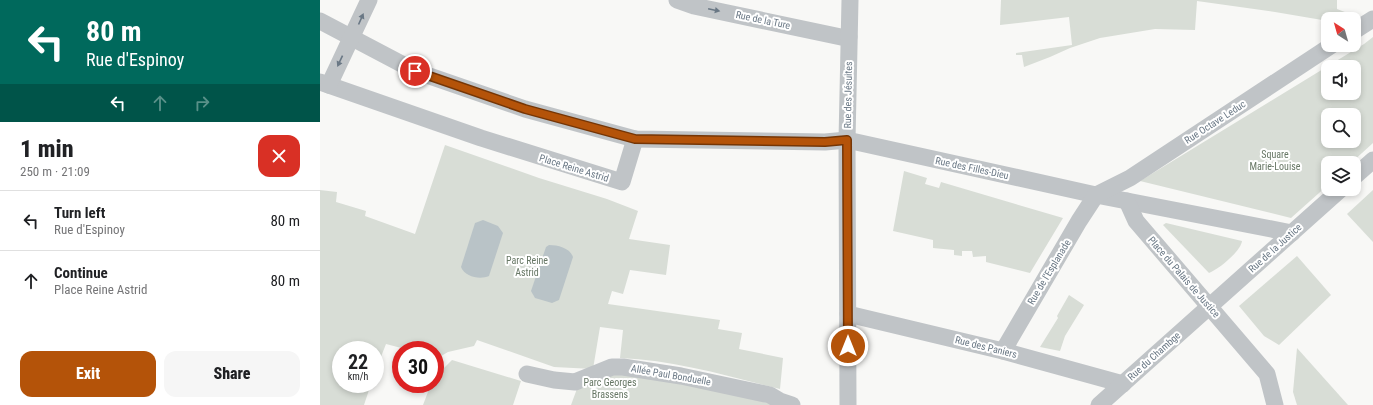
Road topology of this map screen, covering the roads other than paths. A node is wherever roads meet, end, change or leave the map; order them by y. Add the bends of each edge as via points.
1 (369, 0) edge
2 (676, 0) edge
3 (850, 0) edge
4 (1373, 18) edge
5 (320, 21) edge
6 (1361, 26) edge
7 (352, 37) junction
8 (849, 37) junction
9 (1321, 52) edge
10 (325, 83) edge
11 (635, 139) junction
12 (847, 140) junction
13 (1373, 160) edge
14 (1361, 171) edge
15 (1096, 195) junction
16 (1333, 196) edge
17 (1127, 201) junction
18 (1292, 233) junction
19 (1210, 307) junction
20 (848, 314) junction
21 (1003, 351) junction
22 (527, 374) dead end
23 (1123, 384) junction
24 (792, 405) edge
25 (848, 405) edge
26 (1099, 405) edge
27 (1275, 405) edge

7 -> 1 street, Place Reine Astrid
2 -> 8 street, Rue de la Ture via 702,8
3 - 8 street, Rue des Jésuites
4 - 6 street
5 - 7 street
7 -> 10 street, Place Reine Astrid
7 - 11 street via 415,71 525,109
8 - 12 street, Rue des Jésuites
9 - 15 street, Rue Octave Leduc via 1130,178
10 - 11 street, Place Reine Astrid via 481,138 622,182
11 - 12 street, Rue des Filles-Dieu via 825,142
12 - 15 street, Rue des Filles-Dieu
12 - 20 street, Rue des Jésuites
13 - 14 street
15 - 17 street
15 - 21 street, Rue de l'Esplanade
16 - 18 street, Rue de la Justice
17 - 18 street
17 - 19 street, Place du Palais de Justice via 1136,221
18 - 19 street, Rue de la Justice
19 - 23 street, Rue du Chambge
19 - 27 street, Place du Palais de Justice via 1267,374
20 - 21 street, Rue des Paniers
20 - 25 street, Rue des Jésuites
21 - 23 street, Rue des Paniers
22 - 24 street, Allée Paul Bonduelle via 576,382 612,367 623,367 681,376 770,395
23 - 26 street, Rue du Chambge

